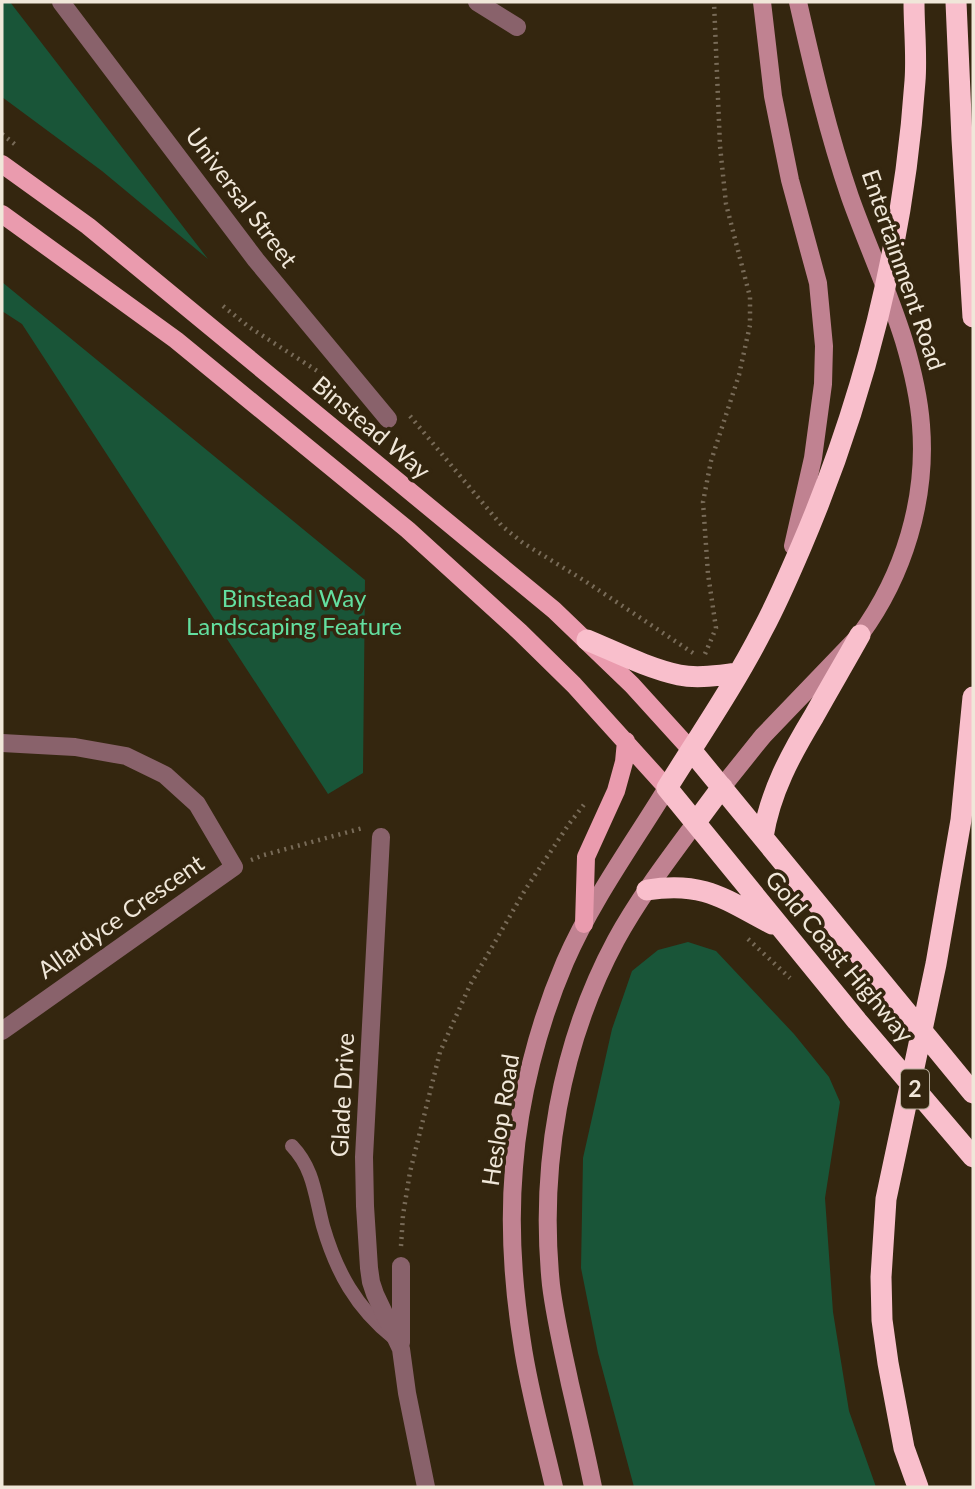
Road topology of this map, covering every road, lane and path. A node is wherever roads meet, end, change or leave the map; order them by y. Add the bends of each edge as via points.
1 (61, 2) edge
2 (477, 2) edge
3 (714, 2) edge
4 (762, 2) edge
5 (798, 2) edge
6 (914, 2) edge
7 (956, 2) edge
8 (517, 27) dead end
9 (2, 164) edge
10 (2, 214) edge
11 (973, 317) edge
12 (403, 409) dead end
13 (388, 419) dead end
14 (772, 612) junction
15 (860, 635) junction
16 (587, 640) junction
17 (739, 673) junction
18 (973, 697) edge
19 (626, 741) junction
20 (2, 743) edge
21 (691, 750) junction
22 (722, 787) junction
23 (667, 788) junction
24 (616, 791) junction
25 (696, 822) junction
26 (763, 836) junction
27 (381, 837) joint
28 (234, 867) junction
29 (647, 890) junction
30 (583, 924) junction
31 (783, 930) junction
32 (2, 1031) edge
33 (973, 1093) edge
34 (292, 1146) dead end
35 (973, 1157) edge
36 (401, 1266) joint
37 (399, 1345) junction
38 (426, 1487) edge
39 (554, 1487) edge
40 (593, 1487) edge
41 (918, 1487) edge

1 - 13 street, Universal Street via 256,260
2 - 8 street
3 - 12 path via 726,204 750,296 750,325 739,375 710,461 704,502 716,628 703,657 502,527
4 - 14 street via 773,96 818,283 824,346 808,481
5 - 15 street, Entertainment Road via 833,143 904,342 921,425 918,496 909,533 895,576
6 - 14 highway via 916,78 906,178 887,277 835,461
7 - 11 highway
9 - 16 main road, Binstead Way via 98,235
10 - 19 main road via 176,340 408,530 520,632
14 - 17 highway
15 - 22 street, Entertainment Road via 763,736
15 - 26 highway via 784,770
16 - 17 highway via 679,675
16 - 21 main road, Binstead Way
17 - 21 highway
18 - 41 highway via 961,820 886,1199 882,1320 904,1448
19 - 23 main road
19 - 24 main road
20 - 28 street via 75,747 126,756 165,775 197,804
21 - 22 highway, Gold Coast Highway / 2
21 - 23 highway
22 - 25 highway, Entertainment Road
22 - 26 highway, Gold Coast Highway / 2
23 - 25 highway, Gold Coast Highway / 2
23 - 30 street, Heslop Road
24 - 30 main road via 586,857
24 - 36 path via 600,784 569,824 470,985 440,1052 421,1125 403,1215
25 - 29 street
25 - 31 highway, Gold Coast Highway / 2
26 - 33 highway, Gold Coast Highway / 2
27 - 28 path via 377,829 361,828
27 - 37 street, Glade Drive via 365,1206 371,1282
28 - 32 street, Allardyce Crescent
29 - 31 highway via 667,887 716,894
29 - 40 street via 615,942 582,1018 557,1117 548,1176 551,1286
30 - 39 street, Heslop Road via 565,962 530,1069 514,1167 517,1307
31 - 35 highway, Gold Coast Highway / 2
34 - 37 lane via 308,1168 330,1248 351,1292
36 - 37 street, Glade Drive
37 - 38 street, Glade Drive

